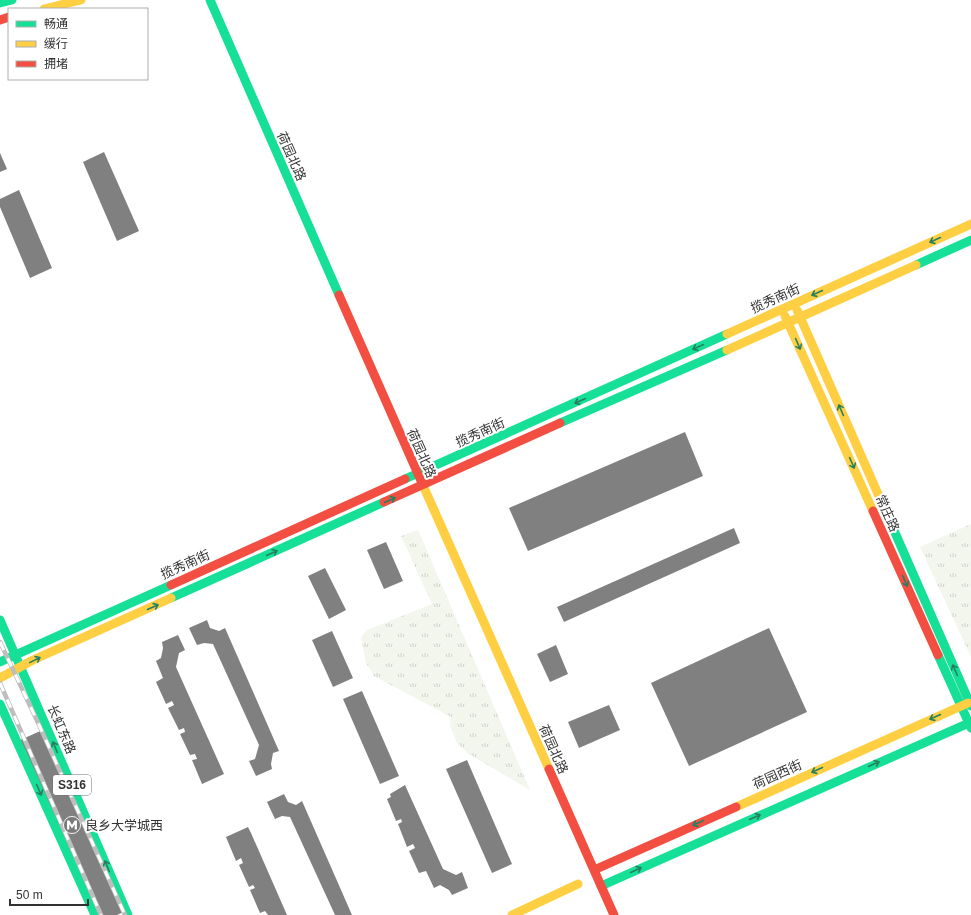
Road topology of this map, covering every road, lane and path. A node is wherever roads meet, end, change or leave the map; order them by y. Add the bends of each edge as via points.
1 (12, 0) edge
2 (81, 0) edge
3 (210, 0) edge
4 (0, 3) edge
5 (48, 8) edge
6 (971, 224) edge
7 (971, 240) edge
8 (794, 303) junction
9 (782, 309) junction
10 (801, 318) junction
11 (789, 323) junction
12 (418, 474) junction
13 (423, 486) junction
14 (0, 620) edge
15 (16, 656) junction
16 (0, 662) edge
17 (21, 667) junction
18 (0, 678) edge
19 (0, 704) edge
20 (968, 704) edge
21 (970, 724) edge
22 (594, 870) junction
23 (578, 884) dead end
24 (601, 886) junction
25 (95, 915) edge
26 (128, 915) edge
27 (512, 915) edge
28 (614, 915) edge

1 - 4 street
2 - 5 street
3 - 12 street, 荷园北路
6 -> 8 street, 揽秀南街
7 - 10 street, 揽秀南街
8 - 9 street, 揽秀南街
8 - 10 street, 常庄路
9 - 11 street, 常庄路
9 -> 12 street, 揽秀南街
10 - 11 street, 揽秀南街
20 -> 10 street, 常庄路
11 - 13 street, 揽秀南街
11 -> 20 street, 常庄路
12 - 13 street, 荷园北路
12 - 15 street, 揽秀南街
17 -> 13 street, 揽秀南街
13 - 22 street, 荷园北路
14 - 15 street, 长虹东路 / S316
15 - 16 street, 揽秀南街
15 - 17 street, 长虹东路 / S316
17 - 18 street, 揽秀南街
26 -> 17 street, 长虹东路 / S316
19 -> 25 street, S316
20 - 21 street, 常庄路
20 -> 22 street, 荷园西街
24 -> 21 street
22 - 24 street, 荷园北路
23 - 27 street
24 - 28 street, 荷园北路

